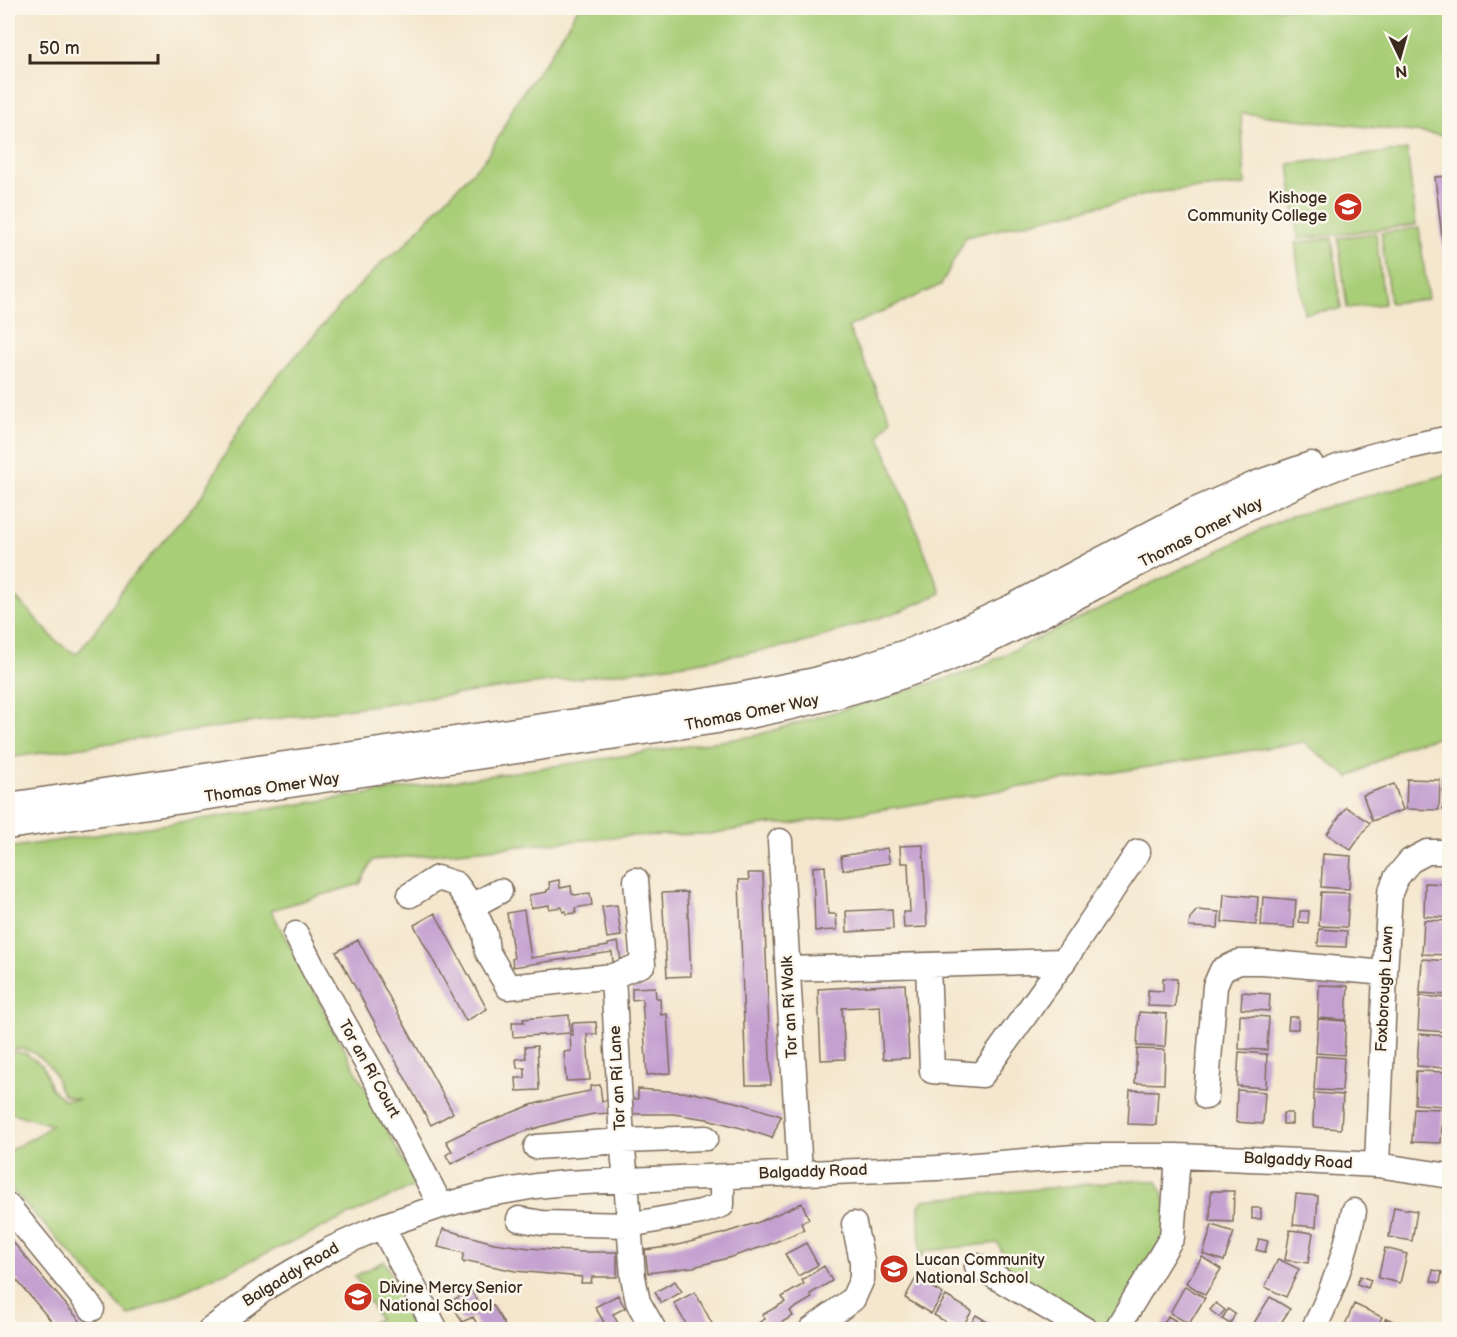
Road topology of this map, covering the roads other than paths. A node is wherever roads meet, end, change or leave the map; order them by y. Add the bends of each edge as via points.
1 (1449, 426) edge
2 (1449, 438) edge
3 (8, 806) edge
4 (8, 827) edge
5 (780, 841) dead end
6 (1138, 852) dead end
7 (1449, 852) edge
8 (636, 880) dead end
9 (500, 891) dead end
10 (410, 895) dead end
11 (472, 906) junction
12 (296, 934) dead end
13 (1064, 961) junction
14 (928, 965) junction
15 (788, 969) junction
16 (1384, 973) junction
17 (613, 976) junction
18 (1206, 1097) dead end
19 (706, 1138) dead end
20 (621, 1141) junction
21 (536, 1147) dead end
22 (1178, 1156) junction
23 (1377, 1165) junction
24 (800, 1172) junction
25 (1449, 1176) edge
26 (626, 1180) junction
27 (722, 1190) dead end
28 (8, 1206) edge
29 (441, 1206) junction
30 (1354, 1212) dead end
31 (519, 1219) dead end
32 (854, 1224) dead end
33 (629, 1225) junction
34 (382, 1226) junction
35 (977, 1266) dead end
36 (92, 1309) dead end
37 (210, 1329) edge
38 (436, 1329) edge
39 (654, 1329) edge
40 (811, 1329) edge
41 (1086, 1329) edge
42 (1116, 1329) edge
43 (1313, 1329) edge

1 - 3 street, Thomas Omer Way via 1359,448 1257,483 1193,510 959,631 815,680 649,710
2 - 4 street, Thomas Omer Way via 1335,468 1202,530 968,651 830,698 721,720
5 - 15 street, Tor an Rí Walk
6 - 13 street
7 - 16 street, Foxborough Lawn via 1427,852 1410,861 1396,878 1390,893
8 - 17 street via 643,964
9 - 11 street
10 - 11 street via 437,879 456,884
11 - 17 street via 485,934 487,951 508,987
12 - 29 street, Tor an Rí Court
13 - 14 street
13 - 14 street via 982,1075 933,1071
14 - 15 street
15 - 24 street, Tor an Rí Walk
16 - 18 street via 1263,962 1239,962 1222,970 1215,986
16 - 23 street, Foxborough Lawn
17 - 20 street, Tor an Rí Lane
19 - 20 street
20 - 21 street
20 - 26 street, Tor an Rí Lane
22 - 23 street, Balgaddy Road
22 - 24 street, Balgaddy Road via 1087,1156 937,1168
22 - 42 street via 1172,1237
23 - 25 street, Balgaddy Road
24 - 26 street, Balgaddy Road
26 - 29 street, Balgaddy Road via 536,1186
26 - 33 street, Tor an Rí Lane
27 - 33 street via 722,1205
28 - 36 street
29 - 34 street, Balgaddy Road
30 - 43 street via 1344,1251
31 - 33 street
32 - 40 street via 862,1279 853,1299
33 - 39 street, Tor an Rí Lane via 638,1302
34 - 37 street, Balgaddy Road via 300,1267
34 - 38 street
35 - 41 street

